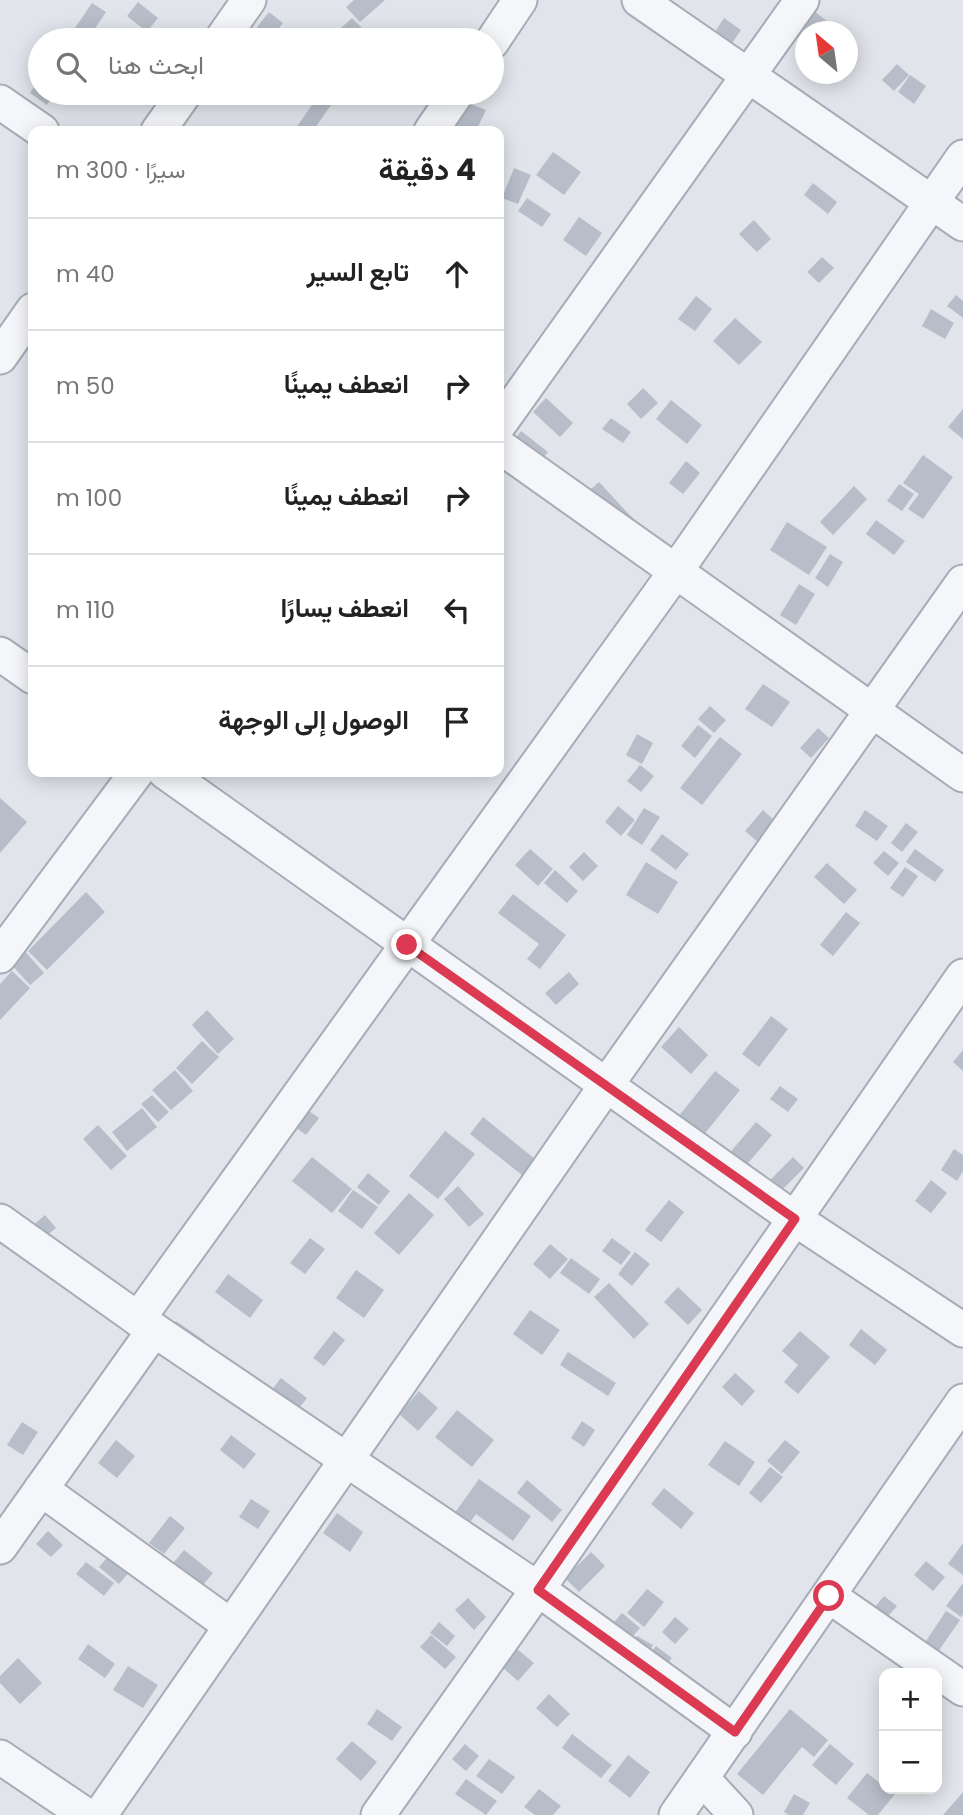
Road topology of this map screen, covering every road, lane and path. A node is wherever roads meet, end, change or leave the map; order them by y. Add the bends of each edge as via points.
1 (249, 0) edge
2 (520, 0) edge
3 (639, 0) edge
4 (802, 0) edge
5 (229, 28) edge
6 (501, 28) edge
7 (750, 76) junction
8 (0, 102) edge
9 (176, 105) edge
10 (448, 105) edge
11 (35, 126) edge
12 (162, 126) edge
13 (434, 126) edge
14 (963, 157) edge
15 (931, 202) junction
16 (963, 224) edge
17 (28, 317) edge
18 (0, 357) edge
19 (504, 418) edge
20 (504, 450) edge
21 (676, 571) junction
22 (963, 582) edge
23 (0, 654) edge
24 (28, 674) edge
25 (872, 710) junction
26 (963, 775) edge
27 (133, 777) edge
28 (172, 777) edge
29 (407, 945) junction
30 (0, 956) edge
31 (963, 976) edge
32 (605, 1087) junction
33 (795, 1219) junction
34 (0, 1221) edge
35 (146, 1324) junction
36 (963, 1330) edge
37 (963, 1401) edge
38 (347, 1459) junction
39 (41, 1489) junction
40 (0, 1547) edge
41 (538, 1590) junction
42 (829, 1596) junction
43 (231, 1626) junction
44 (963, 1689) edge
45 (735, 1732) junction
46 (0, 1757) edge
47 (702, 1778) junction
48 (86, 1815) edge
49 (100, 1815) edge
50 (378, 1815) edge
51 (676, 1815) edge
52 (736, 1815) edge

1 - 5 street
2 - 6 street
3 - 7 street
4 - 7 street
7 - 15 street
7 - 19 street
8 - 11 street
9 - 12 street
10 - 13 street
14 - 15 street
15 - 16 street
15 - 21 street
17 - 18 street
20 - 21 street
21 - 25 street
21 - 29 street
22 - 25 street
23 - 24 street
25 - 26 street
25 - 32 street
27 - 30 street
28 - 29 street
29 - 32 street
29 - 35 street
31 - 33 street
32 - 33 street
32 - 38 street
33 - 36 street
33 - 41 street
34 - 35 street
35 - 38 street
35 - 39 street
37 - 42 street
38 - 41 street
38 - 43 street
39 - 40 street
39 - 43 street
41 - 45 street
41 - 50 street
42 - 44 street
42 - 45 street
43 - 49 street
45 - 47 street
46 - 48 street
47 - 51 street
47 - 52 street

